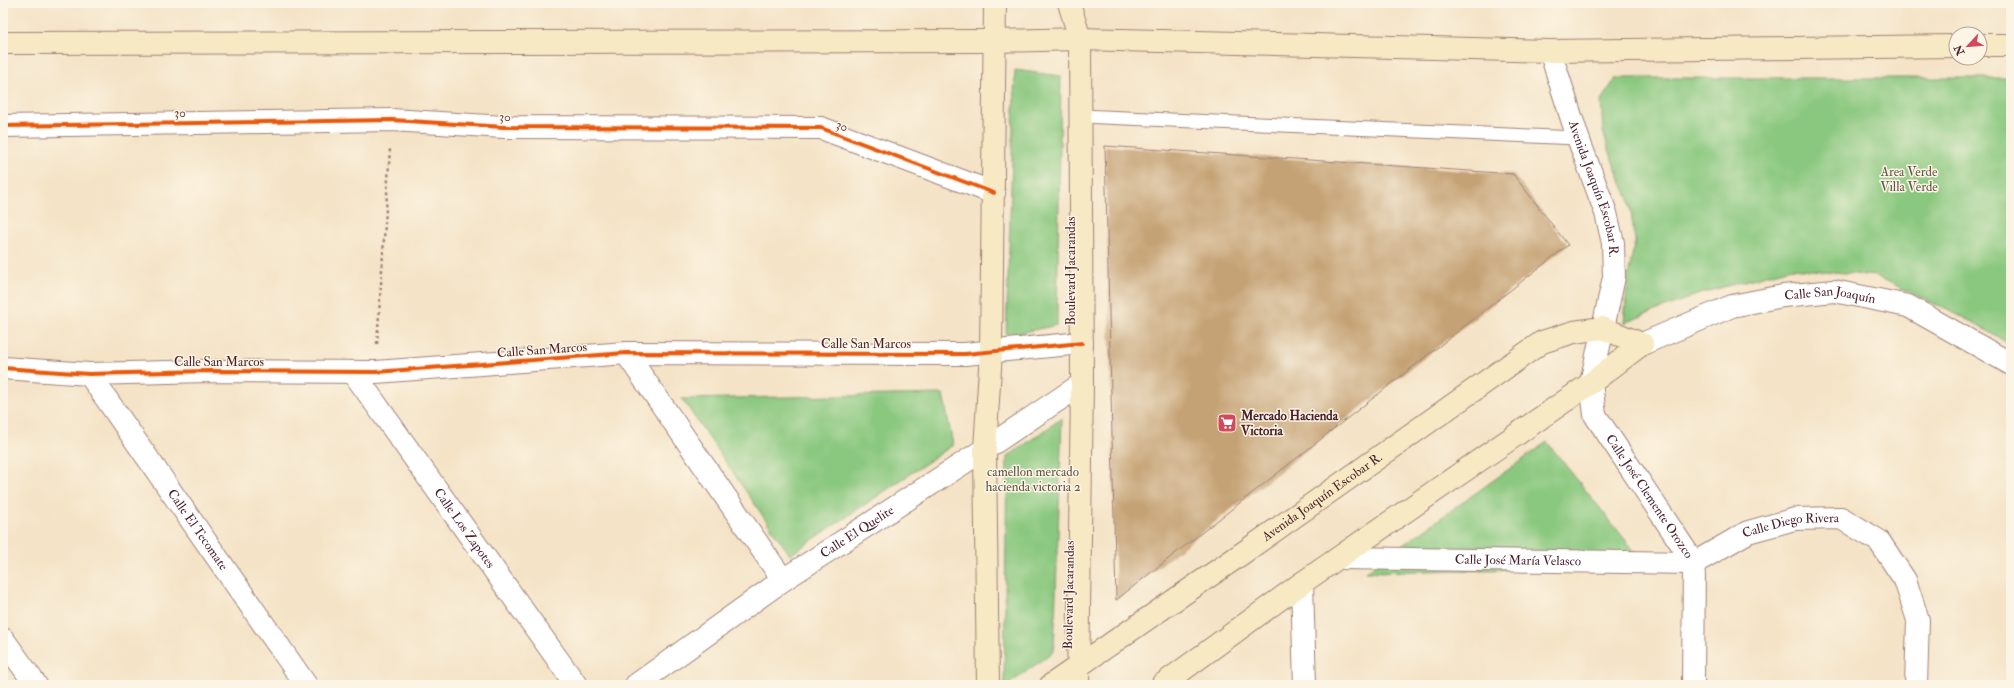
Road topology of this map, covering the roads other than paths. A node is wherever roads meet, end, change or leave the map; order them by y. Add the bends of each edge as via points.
1 (995, 3) edge
2 (1069, 3) edge
3 (1080, 39) junction
4 (996, 41) junction
5 (3, 43) edge
6 (1988, 45) edge
7 (2011, 45) edge
8 (1948, 46) edge
9 (1550, 51) junction
10 (1081, 116) junction
11 (3, 126) edge
12 (1578, 138) junction
13 (994, 193) junction
14 (1602, 328) junction
15 (1082, 343) junction
16 (1642, 344) junction
17 (991, 352) junction
18 (626, 353) junction
19 (2011, 364) edge
20 (3, 368) edge
21 (353, 372) junction
22 (89, 374) junction
23 (1591, 383) junction
24 (1082, 384) junction
25 (985, 449) junction
26 (1341, 558) junction
27 (1694, 562) junction
28 (783, 580) junction
29 (1302, 583) junction
30 (3, 639) edge
31 (1078, 675) edge
32 (36, 685) edge
33 (306, 685) edge
34 (576, 685) edge
35 (636, 685) edge
36 (988, 685) edge
37 (1051, 685) edge
38 (1162, 685) edge
39 (1305, 685) edge
40 (1693, 685) edge
41 (1916, 685) edge

1 - 4 main road
2 - 3 main road, Boulevard Jacarandas
3 - 4 main road
3 - 9 main road
3 - 10 main road, Boulevard Jacarandas
4 - 5 main road
4 - 13 main road
6 - 7 main road
8 - 9 main road
9 - 12 street, Avenida Joaquín Escobar R.
10 - 12 lane
10 - 15 main road, Boulevard Jacarandas
11 - 13 street, 30 via 392,120 504,127 821,128
12 - 14 street, Avenida Joaquín Escobar R. via 1606,213 1613,243 1614,277
13 - 17 main road
14 - 16 main road, Avenida Joaquín Escobar R.
14 - 23 street, Avenida Joaquín Escobar R.
14 - 31 main road, Avenida Joaquín Escobar R. via 1574,332 1542,342 1240,555
15 - 17 street, Calle San Marcos
15 - 24 main road, Boulevard Jacarandas
16 - 19 street, Calle San Joaquín via 1732,306 1783,296 1834,291 1908,306
16 - 23 main road
17 - 18 street, Calle San Marcos
17 - 25 main road
18 - 21 street, Calle San Marcos
18 - 28 street
20 - 22 street, Calle San Marcos
21 - 22 street, Calle San Marcos via 207,371
21 - 34 street, Calle Los Zapotes
22 - 33 street, Calle El Tecomate
23 - 26 main road
23 - 27 street, Calle José Clemente Orozco via 1596,415
24 - 25 street, Calle El Quelite
24 - 31 main road, Boulevard Jacarandas
25 - 28 street, Calle El Quelite
25 - 36 main road
26 - 27 street, Calle José María Velasco
26 - 29 main road
27 - 40 street, Calle José Clemente Orozco
27 - 41 street, Calle Diego Rivera via 1748,532 1795,518 1842,518 1879,541 1905,580 1918,620
28 - 35 street, Calle El Quelite
29 - 38 main road
29 - 39 street
30 - 32 street
31 - 37 main road, Avenida Joaquín Escobar R.

